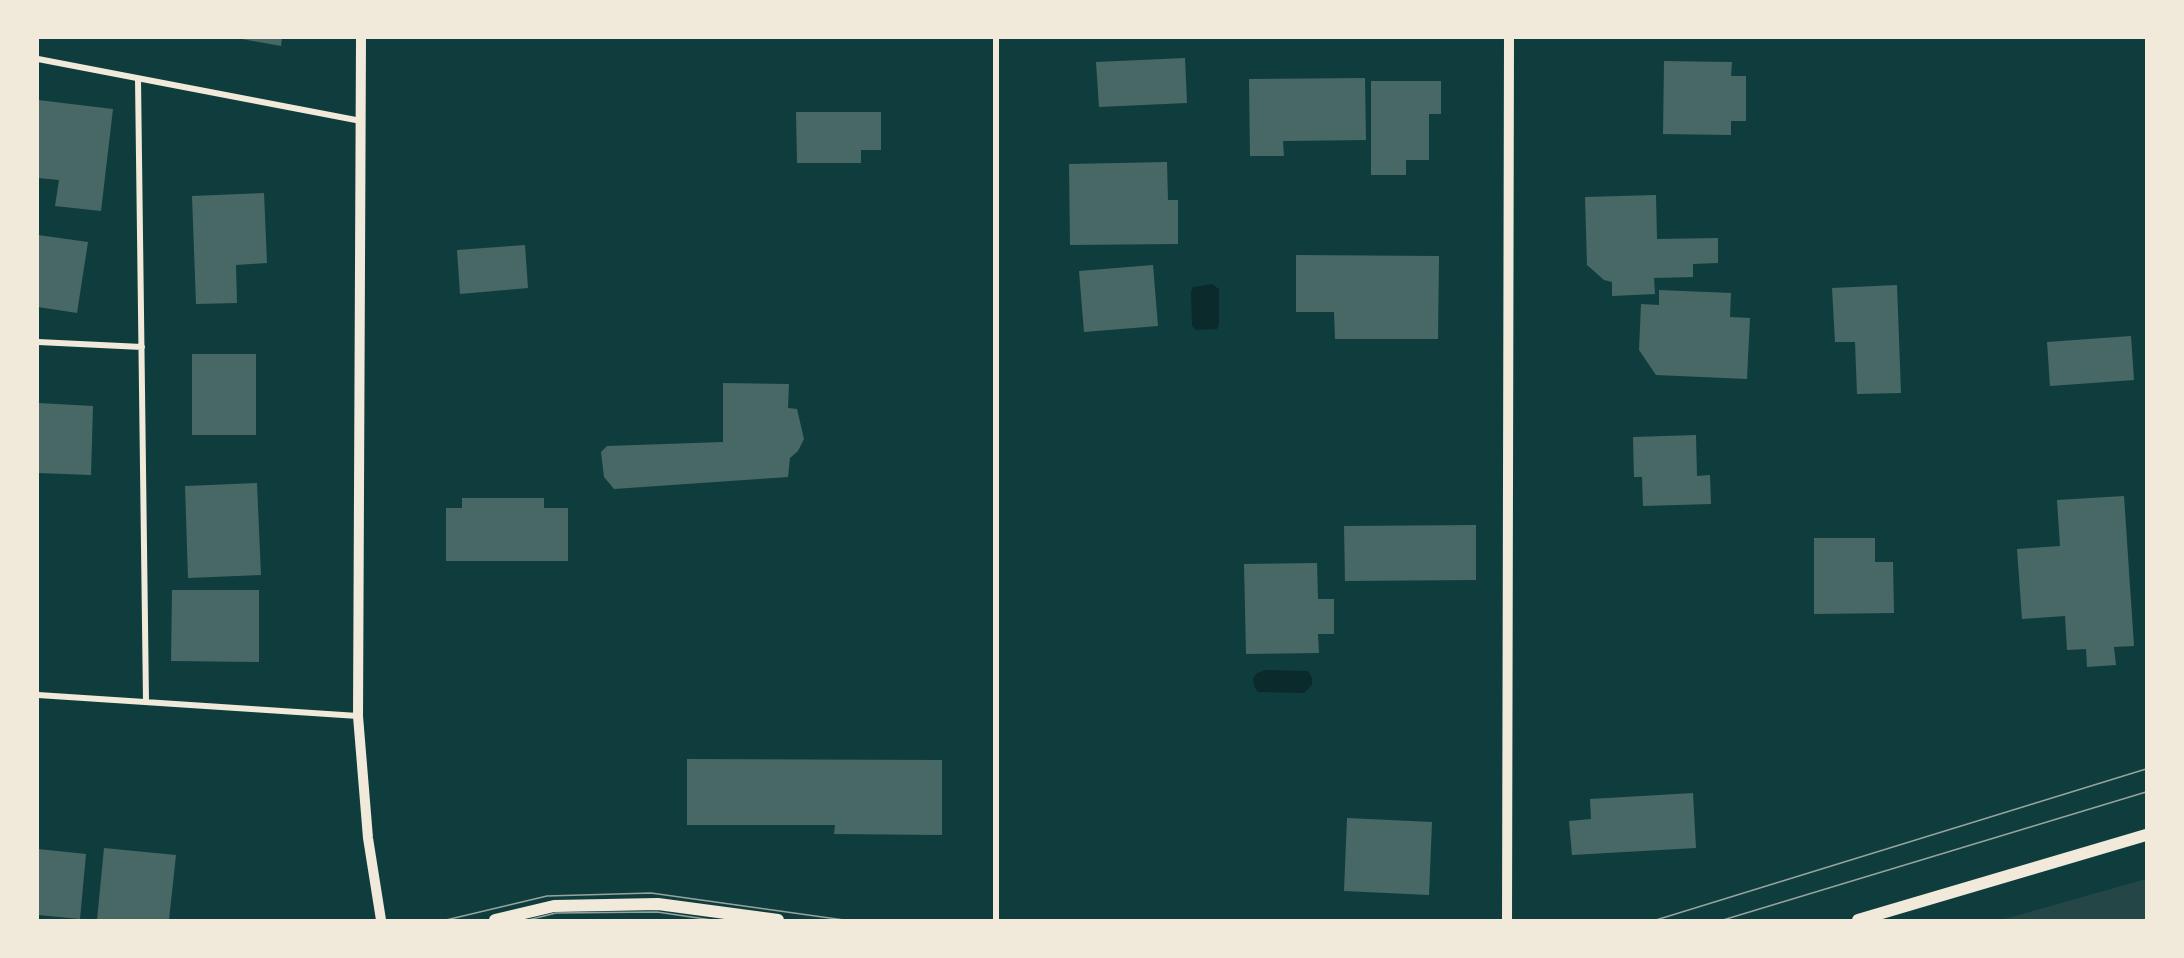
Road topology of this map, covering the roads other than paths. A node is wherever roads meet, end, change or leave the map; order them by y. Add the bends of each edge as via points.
1 (361, 38) edge
2 (996, 38) edge
3 (1509, 38) edge
4 (38, 59) edge
5 (138, 79) junction
6 (361, 121) junction
7 (38, 342) edge
8 (142, 347) junction
9 (38, 694) edge
10 (146, 701) junction
11 (358, 716) junction
12 (2146, 835) edge
13 (381, 921) edge
14 (495, 921) edge
15 (778, 921) edge
16 (996, 921) edge
17 (1507, 921) edge
18 (1858, 921) edge

1 - 6 street
2 - 16 street
3 - 17 street
4 - 5 street
5 - 6 street
5 - 8 street
6 - 11 street
7 - 8 street
8 - 10 street
9 - 10 street
10 - 11 street
11 - 13 street via 368,838
12 - 18 main road
14 - 15 main road via 554,906 658,904

